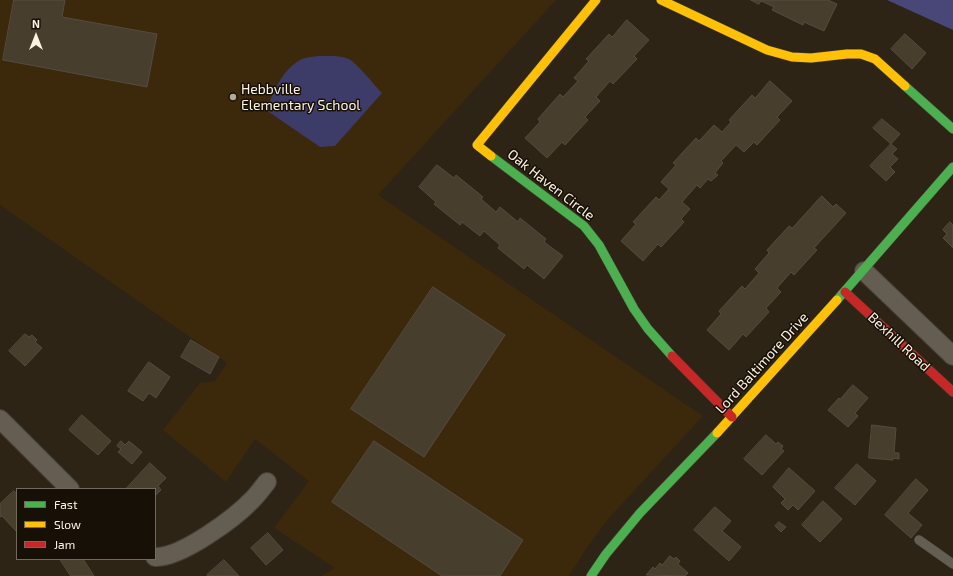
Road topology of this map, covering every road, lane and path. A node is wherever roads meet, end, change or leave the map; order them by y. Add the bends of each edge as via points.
1 (596, 0) edge
2 (661, 0) edge
3 (953, 129) edge
4 (953, 167) edge
5 (864, 271) junction
6 (845, 292) junction
7 (953, 356) edge
8 (953, 392) edge
9 (732, 417) junction
10 (0, 419) edge
11 (267, 482) dead end
12 (69, 488) edge
13 (919, 540) dead end
14 (156, 557) edge
15 (953, 564) edge
16 (591, 576) edge

1 - 9 street, Oak Haven Circle via 477,145 584,226 599,246 648,329
2 - 3 street via 773,52 811,58 861,54 874,59
4 - 5 street, Lord Baltimore Drive
5 - 6 street, Lord Baltimore Drive
5 - 7 street, Bexhill Road
6 - 8 street, Bexhill Road
6 - 9 street, Lord Baltimore Drive
9 - 16 street, Lord Baltimore Drive via 629,524
10 - 12 street
11 - 14 street via 240,512 192,545 171,555
13 - 15 lane

